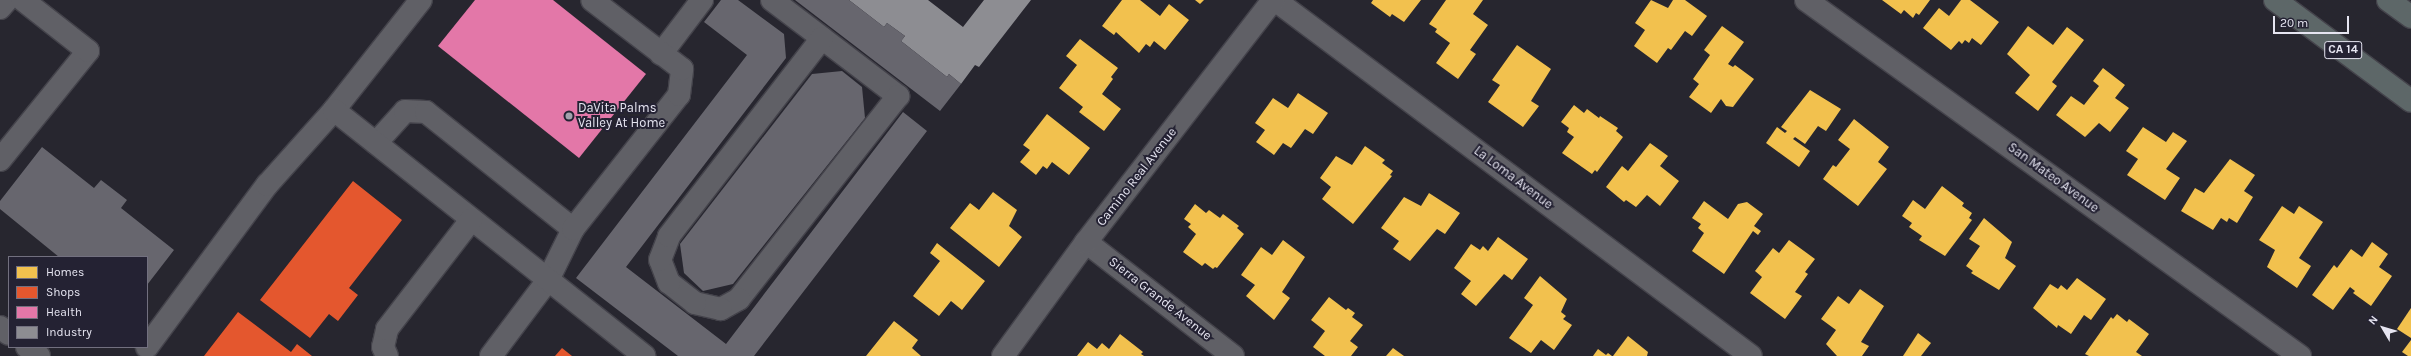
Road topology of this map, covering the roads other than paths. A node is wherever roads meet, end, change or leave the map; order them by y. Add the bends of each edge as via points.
1 (7, 0) edge
2 (23, 0) edge
3 (420, 0) edge
4 (592, 0) edge
5 (702, 0) edge
6 (772, 0) edge
7 (1274, 0) edge
8 (1806, 0) edge
9 (2275, 0) edge
10 (2388, 0) edge
11 (0, 8) edge
12 (2411, 17) edge
13 (822, 38) junction
14 (661, 54) junction
15 (2411, 101) edge
16 (334, 110) junction
17 (376, 143) junction
18 (0, 160) edge
19 (471, 220) junction
20 (573, 229) junction
21 (1086, 242) junction
22 (548, 280) junction
23 (0, 327) edge
24 (8, 333) edge
25 (148, 346) edge
26 (28, 348) edge
27 (146, 348) edge
28 (39, 356) edge
29 (140, 356) edge
30 (387, 356) edge
31 (491, 356) edge
32 (644, 356) edge
33 (1003, 356) edge
34 (1233, 356) edge
35 (1751, 356) edge
36 (2300, 356) edge

1 - 11 street
2 - 18 street via 88,51
3 - 16 street
4 - 14 street
5 - 14 street
6 - 13 street
7 - 21 street, Camino Real Avenue
7 - 35 street, La Loma Avenue
8 - 36 street, San Mateo Avenue
9 - 15 highway, CA 14
10 - 12 highway
13 - 13 street via 898,96 739,299 721,308 695,303 669,283 660,260 669,236
14 - 20 street via 682,69 679,95
16 - 17 street
16 - 25 street via 267,185
17 - 19 street
17 - 20 street via 405,111 426,112
19 - 22 street
19 - 30 street via 387,329 383,346
20 - 22 street
21 - 33 street, Camino Real Avenue
21 - 34 street, Sierra Grande Avenue
22 - 31 street
22 - 32 street
23 - 24 street
26 - 28 street
27 - 29 street

